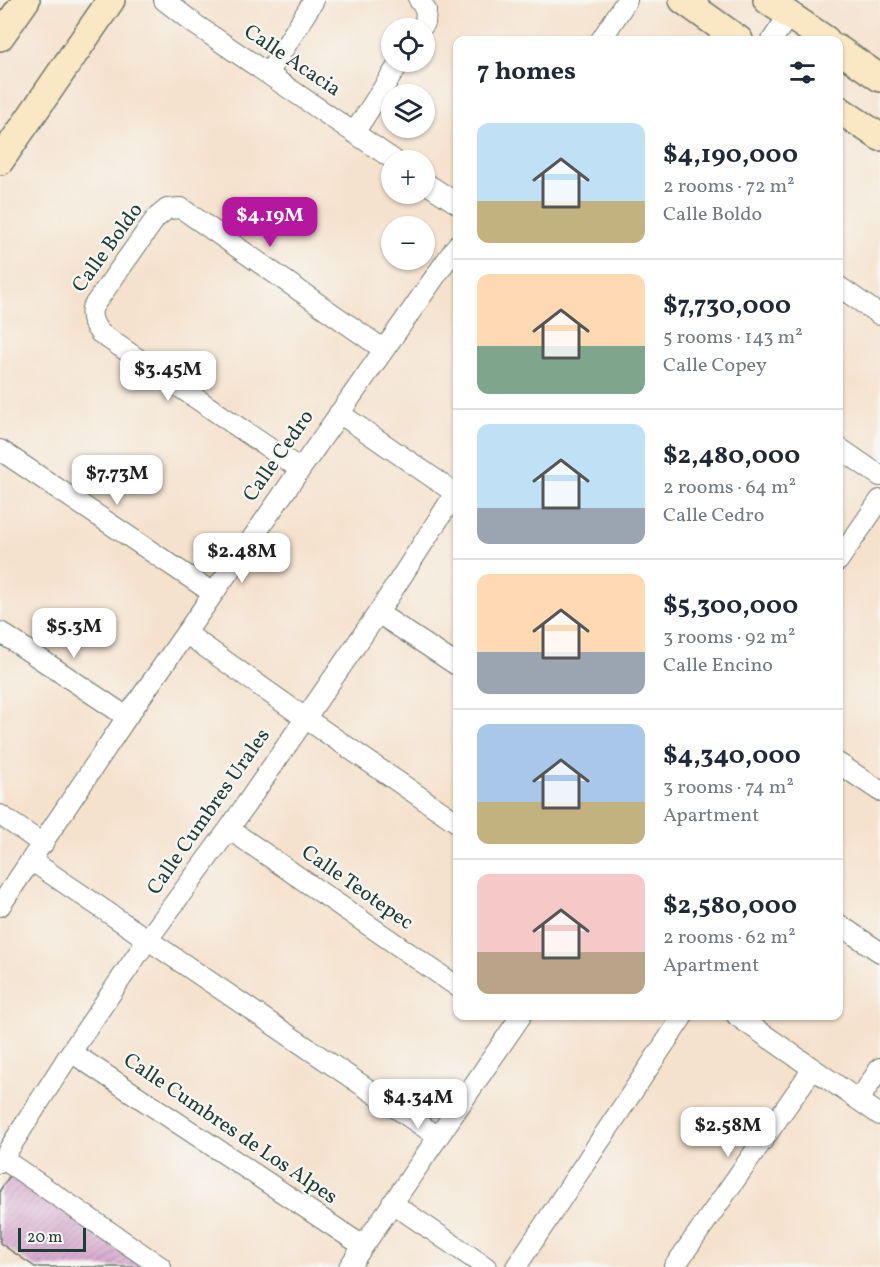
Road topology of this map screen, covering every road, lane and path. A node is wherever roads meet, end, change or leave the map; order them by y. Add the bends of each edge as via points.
1 (26, 0) edge
2 (111, 0) edge
3 (164, 0) edge
4 (314, 0) edge
5 (419, 0) edge
6 (627, 0) edge
7 (683, 0) edge
8 (778, 7) edge
9 (425, 18) edge
10 (604, 36) edge
11 (733, 36) edge
12 (773, 36) edge
13 (820, 36) edge
14 (0, 37) edge
15 (843, 52) edge
16 (394, 72) edge
17 (268, 74) junction
18 (880, 78) edge
19 (843, 112) edge
20 (354, 133) junction
21 (880, 137) edge
22 (381, 151) edge
23 (0, 161) edge
24 (435, 189) edge
25 (453, 201) edge
26 (453, 251) edge
27 (843, 289) edge
28 (880, 315) edge
29 (383, 349) junction
30 (339, 413) junction
31 (0, 450) edge
32 (843, 450) edge
33 (300, 469) junction
34 (880, 476) edge
35 (453, 489) edge
36 (453, 498) edge
37 (880, 500) edge
38 (843, 554) edge
39 (213, 593) junction
40 (378, 613) junction
41 (0, 632) edge
42 (187, 634) junction
43 (453, 663) edge
44 (127, 717) junction
45 (304, 718) junction
46 (843, 766) edge
47 (880, 791) edge
48 (0, 815) edge
49 (453, 820) edge
50 (229, 829) junction
51 (43, 844) junction
52 (32, 861) junction
53 (0, 906) edge
54 (843, 927) edge
55 (148, 939) junction
56 (880, 952) edge
57 (453, 984) edge
58 (510, 1020) edge
59 (680, 1020) edge
60 (742, 1020) edge
61 (71, 1052) junction
62 (880, 1068) edge
63 (812, 1070) junction
64 (859, 1100) junction
65 (880, 1115) edge
66 (437, 1136) junction
67 (2, 1161) edge
68 (392, 1203) junction
69 (363, 1246) junction
70 (161, 1267) edge
71 (349, 1267) edge
72 (486, 1267) edge
73 (516, 1267) edge
74 (674, 1267) edge

1 - 14 street
2 - 23 street
3 - 17 street, Calle Acacia
4 - 17 street
5 - 9 street via 426,10
6 - 10 street
7 - 11 street
8 - 12 street
8 - 13 street
15 - 18 street
16 - 20 street
17 - 20 street, Calle Acacia
19 - 21 street
20 - 22 street, Calle Acacia
24 - 25 street
26 - 29 street, Calle Cedro
27 - 28 street
29 - 30 street, Calle Cedro
29 - 33 street, Calle Boldo via 181,208 167,209 156,218 92,308 93,322 100,333
30 - 33 street, Calle Cedro
30 - 35 street
31 - 39 street
32 - 34 street
33 - 39 street, Calle Cedro
36 - 40 street, Calle Cumbres Urales
37 - 38 street
39 - 42 street, Calle Cedro
40 - 43 street
40 - 45 street, Calle Cumbres Urales
41 - 44 street
42 - 44 street, Calle Cedro
42 - 45 street
44 - 51 street, Calle Cedro
45 - 49 street
45 - 50 street, Calle Cumbres Urales
46 - 47 street
48 - 51 street
50 - 55 street, Calle Cumbres Urales
50 - 57 street, Calle Teotepec
51 - 52 street, Calle Cedro
52 - 53 street, Calle Cedro
52 - 55 street
54 - 56 street
55 - 61 street, Calle Cumbres Urales
55 - 66 street
58 - 66 street
59 - 73 street
60 - 63 street
61 - 67 street, Calle Cumbres Urales
61 - 69 street, Calle Cumbres de Los Alpes
62 - 64 street
63 - 64 street
63 - 74 street
64 - 65 street
66 - 68 street
67 - 70 street
68 - 69 street
68 - 72 street
69 - 71 street

